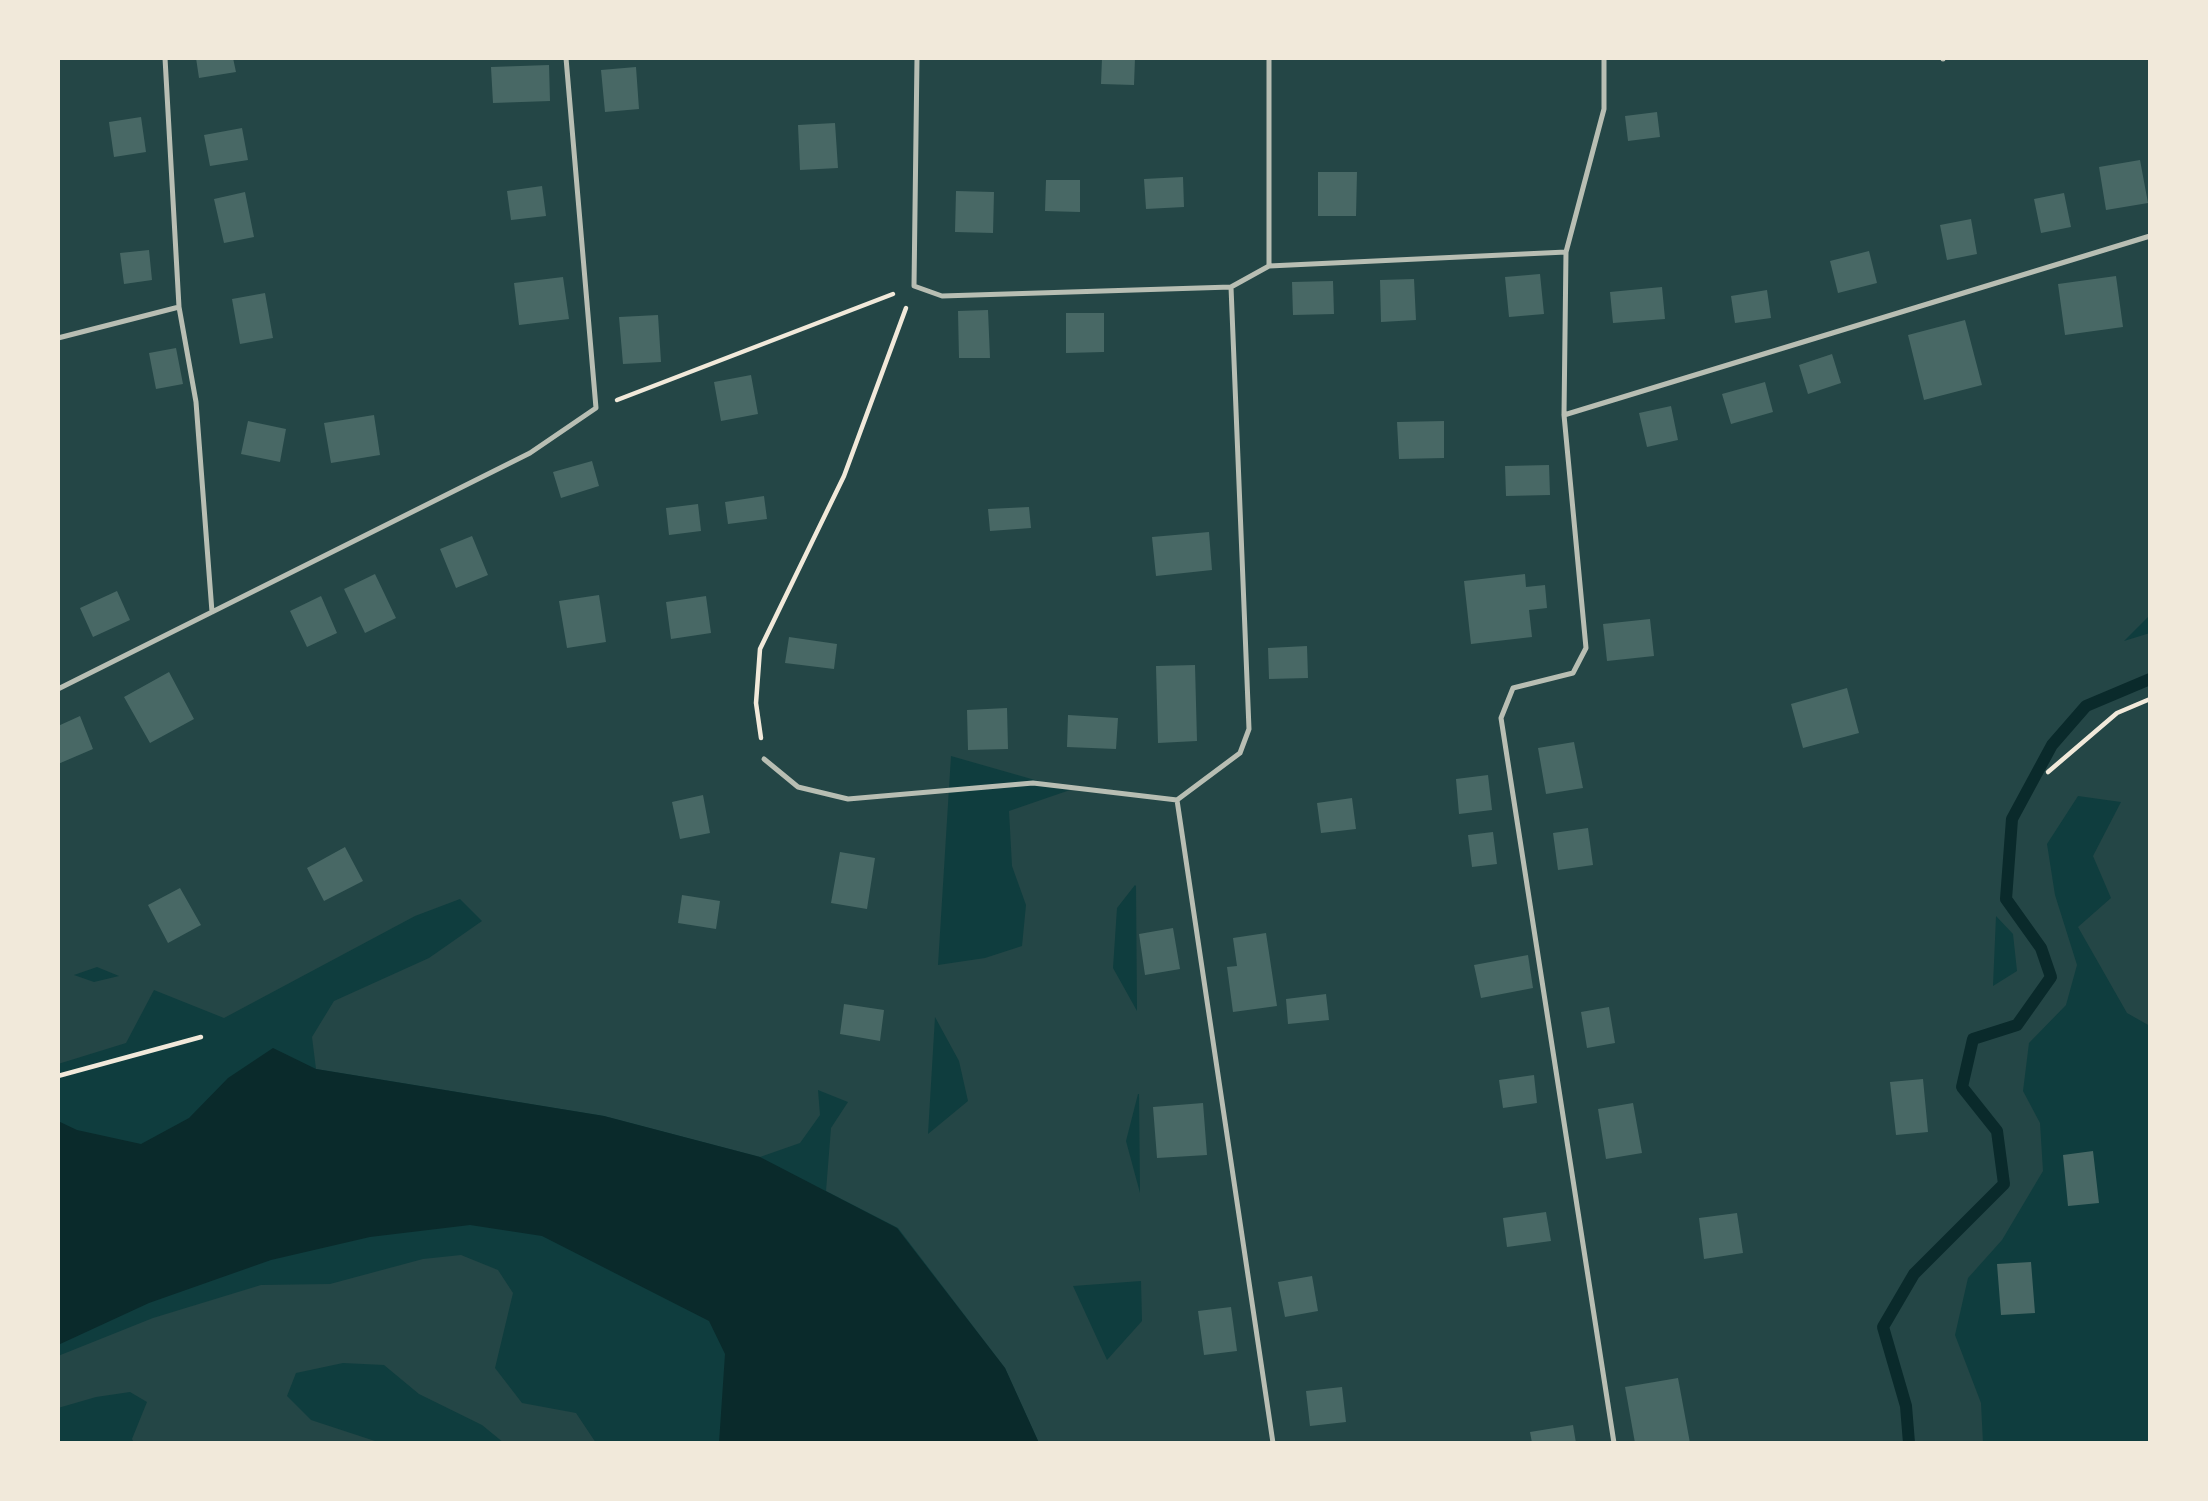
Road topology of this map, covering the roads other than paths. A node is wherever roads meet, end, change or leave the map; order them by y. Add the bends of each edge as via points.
1 (165, 58) edge
2 (566, 58) edge
3 (917, 58) edge
4 (1269, 58) edge
5 (1604, 58) edge
6 (2150, 236) edge
7 (1566, 252) junction
8 (1269, 266) junction
9 (1231, 287) junction
10 (179, 307) junction
11 (58, 338) edge
12 (1564, 415) junction
13 (212, 612) junction
14 (58, 689) edge
15 (764, 759) road end
16 (1177, 800) junction
17 (1273, 1443) edge
18 (1614, 1443) edge

1 - 10 lane
2 - 13 lane via 596,408 530,453
3 - 9 lane via 914,286 942,296
4 - 8 lane
5 - 7 lane via 1604,109
6 - 12 lane
7 - 8 lane
7 - 12 lane
8 - 9 lane
9 - 16 lane via 1249,729 1240,753
10 - 11 lane
10 - 13 lane via 196,402
12 - 18 lane via 1586,648 1573,673 1513,688 1501,718
13 - 14 lane
15 - 16 lane via 798,787 848,799 1033,783
16 - 17 lane

